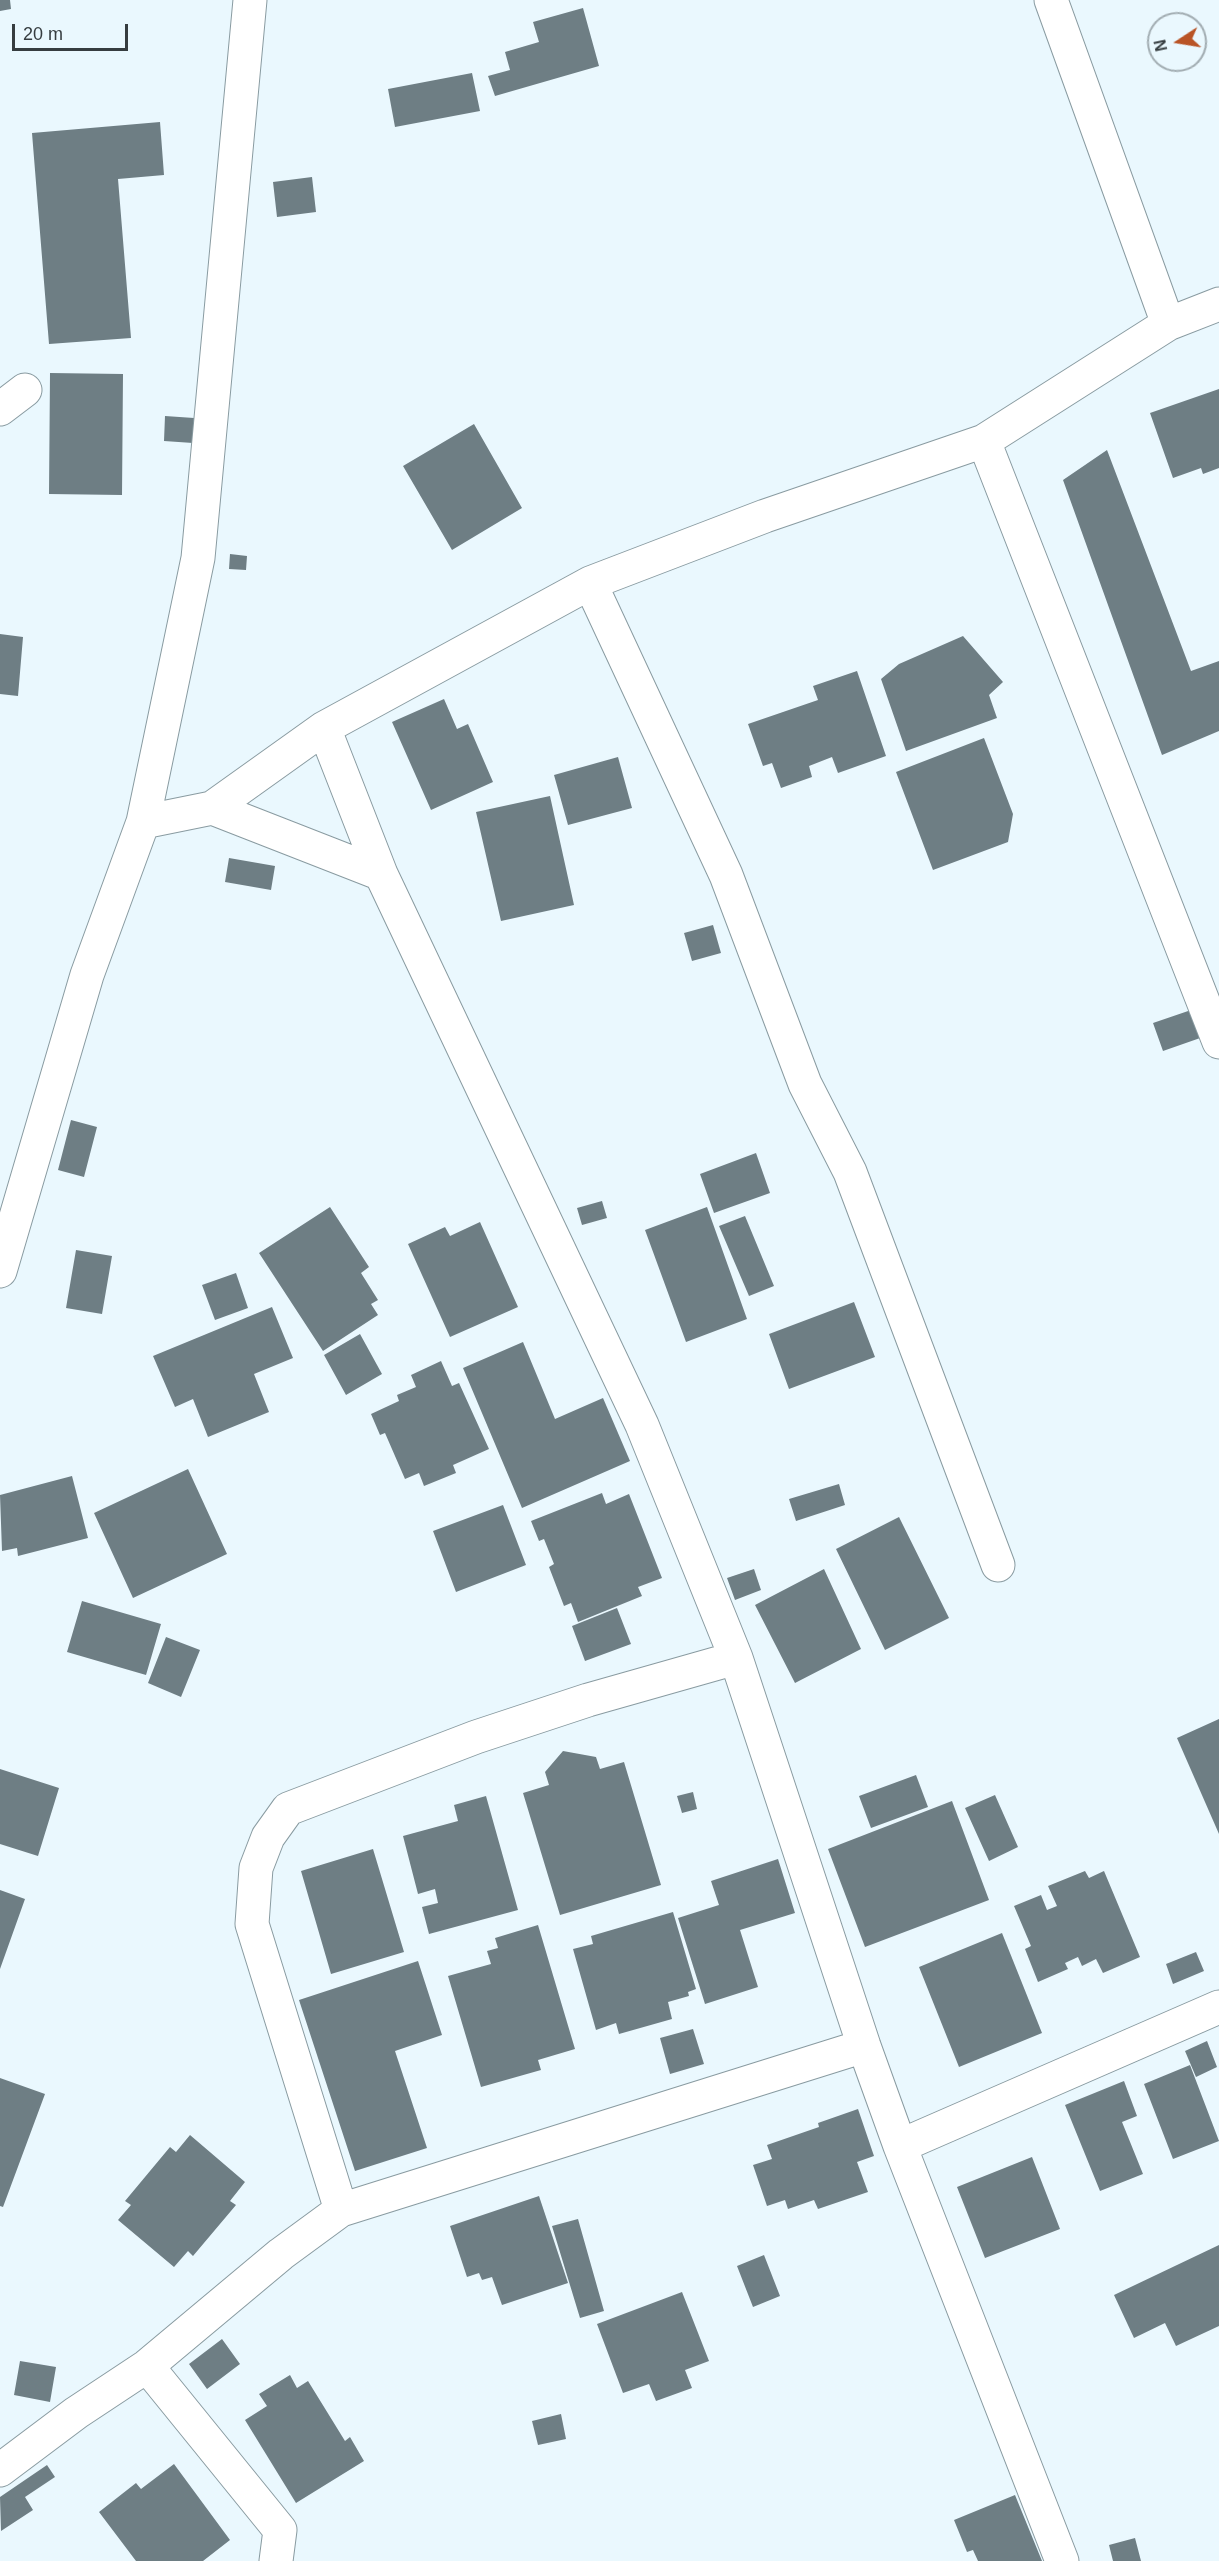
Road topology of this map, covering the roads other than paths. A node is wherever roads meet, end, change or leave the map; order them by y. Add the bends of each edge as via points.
1 (250, 0) edge
2 (1051, 0) edge
3 (1219, 304) edge
4 (1167, 324) junction
5 (984, 441) junction
6 (590, 583) junction
7 (324, 728) junction
8 (212, 808) junction
9 (143, 822) junction
10 (381, 874) junction
11 (1219, 1042) edge
12 (0, 1271) edge
13 (998, 1565) dead end
14 (736, 1658) junction
15 (1219, 2007) edge
16 (864, 2046) junction
17 (900, 2146) junction
18 (341, 2210) junction
19 (147, 2366) junction
20 (0, 2470) edge
21 (276, 2561) edge
22 (1062, 2561) edge

1 - 9 street via 198,558
2 - 4 street
3 - 4 street
4 - 5 street
5 - 6 street via 765,516
5 - 11 street
6 - 7 street
6 - 13 street via 726,875 805,1084 850,1172
7 - 8 street
7 - 10 street
8 - 9 street
8 - 10 street
9 - 12 street via 87,975
10 - 14 street via 642,1425
14 - 16 street
14 - 18 street via 476,1737 288,1809 268,1837 256,1868 252,1924
15 - 17 street
16 - 17 street
16 - 18 street
17 - 22 street
18 - 19 street via 281,2254
19 - 20 street
19 - 21 street via 280,2530

